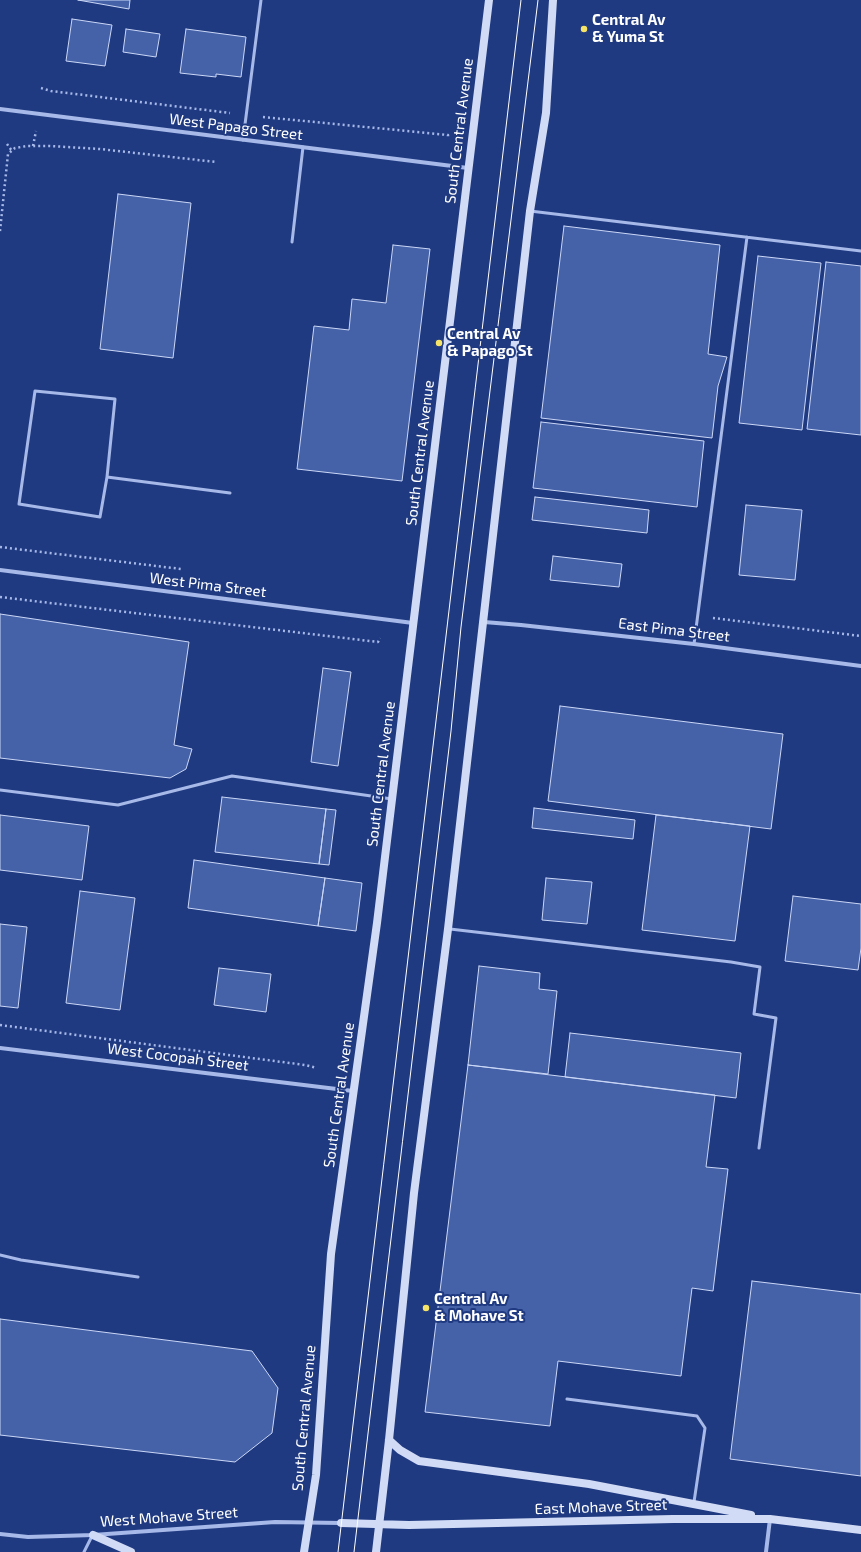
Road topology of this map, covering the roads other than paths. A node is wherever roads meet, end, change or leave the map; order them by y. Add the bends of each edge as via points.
1 (261, 0) edge
2 (489, 0) edge
3 (553, 0) edge
4 (0, 109) edge
5 (243, 140) junction
6 (303, 147) junction
7 (468, 168) junction
8 (530, 211) junction
9 (747, 237) junction
10 (292, 242) dead end
11 (861, 251) edge
12 (107, 477) junction
13 (230, 493) dead end
14 (0, 570) edge
15 (484, 622) junction
16 (413, 623) junction
17 (694, 644) junction
18 (861, 666) edge
19 (0, 790) edge
20 (392, 799) junction
21 (448, 929) junction
22 (0, 1048) edge
23 (353, 1091) junction
24 (758, 1148) dead end
25 (0, 1255) edge
26 (138, 1278) dead end
27 (567, 1399) dead end
28 (389, 1440) junction
29 (693, 1504) junction
30 (770, 1519) junction
31 (308, 1522) junction
32 (341, 1524) joint
33 (379, 1525) junction
34 (861, 1530) edge
35 (0, 1534) edge
36 (93, 1535) junction
37 (84, 1552) edge
38 (131, 1552) edge
39 (304, 1552) edge
40 (376, 1552) edge
41 (766, 1552) edge

1 - 5 lane
2 - 7 main road, South Central Avenue
3 - 8 main road via 546,114
4 - 5 street, West Papago Street
5 - 6 street, West Papago Street
6 - 7 street, West Papago Street
6 - 10 lane
7 - 16 main road, South Central Avenue
8 - 9 lane
8 - 15 main road
9 - 11 lane
9 - 17 lane
12 - 12 lane via 115,400 35,391 19,504 100,517
12 - 13 lane
14 - 16 street, West Pima Street
15 - 17 street, East Pima Street
15 - 21 main road
16 - 20 main road, South Central Avenue
17 - 18 street, East Pima Street
19 - 20 lane via 118,805 232,776
20 - 23 main road, South Central Avenue
21 - 24 lane via 760,967 754,1014 776,1018
21 - 28 main road via 414,1193
22 - 23 street, West Cocopah Street
23 - 31 main road, South Central Avenue via 331,1254 316,1475
25 - 26 lane
27 - 29 lane via 697,1416 706,1428
28 - 29 main road via 419,1461 589,1484
28 - 33 main road
29 - 30 main road
30 - 33 main road, East Mohave Street
30 - 34 main road, East Mohave Street
30 - 41 street
31 - 32 street, West Mohave Street
31 - 36 street, West Mohave Street
31 - 39 main road, South Central Avenue
32 - 33 main road, East Mohave Street
33 - 40 main road
35 - 36 street, West Mohave Street via 28,1537
36 - 37 lane
36 - 38 main road

